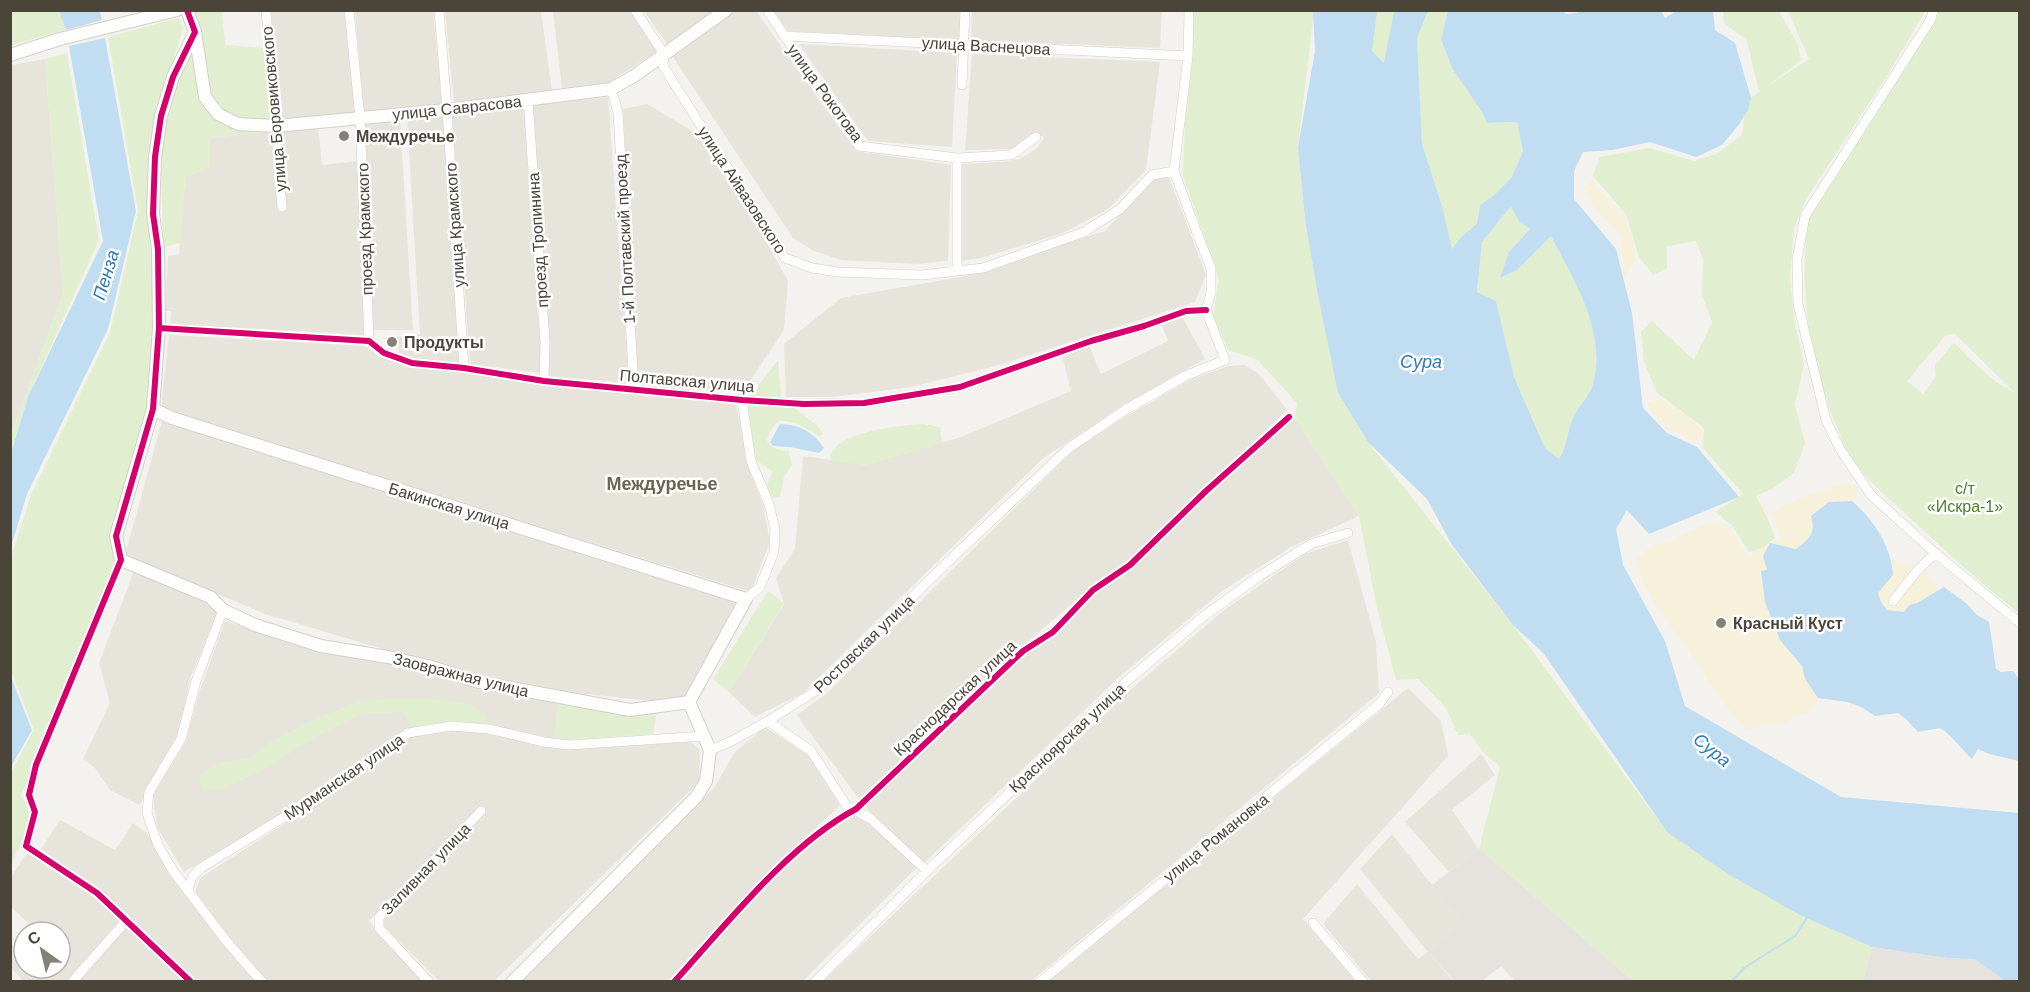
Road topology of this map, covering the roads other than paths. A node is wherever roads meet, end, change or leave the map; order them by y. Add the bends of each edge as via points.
1 (177, 10) edge
2 (187, 10) edge
3 (266, 10) edge
4 (350, 10) edge
5 (439, 10) edge
6 (635, 10) edge
7 (726, 10) edge
8 (767, 10) edge
9 (965, 10) edge
10 (1189, 10) edge
11 (1933, 10) edge
12 (195, 32) junction
13 (784, 36) junction
14 (963, 45) junction
15 (664, 54) junction
16 (10, 55) edge
17 (1188, 56) junction
18 (962, 85) dead end
19 (611, 89) junction
20 (528, 100) junction
21 (447, 110) junction
22 (360, 118) junction
23 (276, 126) junction
24 (1036, 138) dead end
25 (957, 158) junction
26 (1174, 171) junction
27 (282, 207) dead end
28 (957, 271) junction
29 (1206, 310) junction
30 (159, 328) junction
31 (369, 341) junction
32 (465, 368) junction
33 (544, 381) junction
34 (754, 386) dead end
35 (634, 389) junction
36 (742, 400) junction
37 (153, 408) junction
38 (1289, 417) dead end
39 (1348, 533) dead end
40 (1935, 553) junction
41 (121, 560) junction
42 (746, 599) junction
43 (1893, 601) dead end
44 (223, 610) junction
45 (2019, 622) edge
46 (1388, 693) dead end
47 (689, 702) junction
48 (768, 721) junction
49 (705, 736) junction
50 (710, 750) junction
51 (856, 810) junction
52 (481, 811) dead end
53 (927, 871) junction
54 (188, 890) junction
55 (126, 921) junction
56 (1313, 923) dead end
57 (72, 981) edge
58 (191, 981) edge
59 (262, 981) edge
60 (429, 981) edge
61 (512, 981) edge
62 (674, 981) edge
63 (815, 981) edge
64 (1040, 981) edge
65 (1363, 981) edge

1 - 16 street
2 - 12 street, улица Саврасова
3 - 23 street, улица Боровиковского
4 - 22 street, проезд Крамского
5 - 21 street, улица Крамского
6 - 15 street, улица Айвазовского
7 - 15 street, улица Саврасова
8 - 13 street, улица Рокотова
9 - 14 street
10 - 17 street
11 - 40 street via 1931,19 1804,216 1797,259 1798,304 1826,420 1871,495
12 - 23 street, улица Саврасова via 205,97 218,114 238,124
12 - 30 street via 173,77 161,116 155,157 153,214 158,249
13 - 14 street, улица Васнецова
13 - 25 street, улица Рокотова via 859,146
14 - 17 street, улица Васнецова
14 - 18 street
15 - 19 street, улица Саврасова
15 - 28 street, улица Айвазовского via 663,66 785,258 838,272 922,275
17 - 26 street
19 - 20 street, улица Саврасова
19 - 35 street, 1-й Полтавский проезд via 618,112
20 - 21 street, улица Саврасова
20 - 33 street, проезд Тропинина via 545,342
21 - 22 street, улица Саврасова
21 - 32 street, улица Крамского
22 - 23 street, улица Саврасова
22 - 31 street, проезд Крамского
23 - 27 street, улица Боровиковского
24 - 25 street, улица Рокотова via 1011,154
25 - 28 street
26 - 28 street, улица Айвазовского via 1152,175 1120,209 1084,232 983,268
26 - 29 street via 1211,268
29 - 36 street, Полтавская улица via 1186,311 960,387 864,403
29 - 48 street, Ростовская улица via 1225,360 1185,376 1069,448 818,690
30 - 31 street, Полтавская улица
30 - 37 street
31 - 32 street, Полтавская улица via 384,353 412,363
32 - 33 street, Полтавская улица
33 - 35 street, Полтавская улица
34 - 36 street
35 - 36 street, Полтавская улица
36 - 42 street, Полтавская улица via 751,461 775,529 774,552 760,587
37 - 41 street via 116,536
37 - 42 street, Бакинская улица via 172,418
38 - 51 street, Краснодарская улица via 1130,565 1093,590 1053,632 1023,651
39 - 53 street, Красноярская улица via 1311,544 1204,616 1127,681
40 - 43 street
40 - 45 street
41 - 44 street, Заовражная улица via 210,597
41 - 55 street via 36,765 29,795 35,812 26,846 97,893
42 - 47 street
44 - 47 street, Заовражная улица via 255,625 321,646 428,666 479,682 630,710
44 - 54 street via 196,681 181,739 149,792 147,813 158,845
46 - 64 street, улица Романовка
47 - 49 street
48 - 50 street, Ростовская улица
48 - 51 street via 811,752 846,805
49 - 50 street
49 - 54 street, Мурманская улица via 569,745 489,729 451,726 408,733 328,790 201,868 192,877
50 - 61 street via 706,781 697,796
51 - 53 street
51 - 62 street, Краснодарская улица via 833,821 800,849
52 - 60 street, Заливная улица via 379,917 379,928
53 - 63 street, Красноярская улица
54 - 59 street
55 - 57 street
55 - 58 street
56 - 65 street

